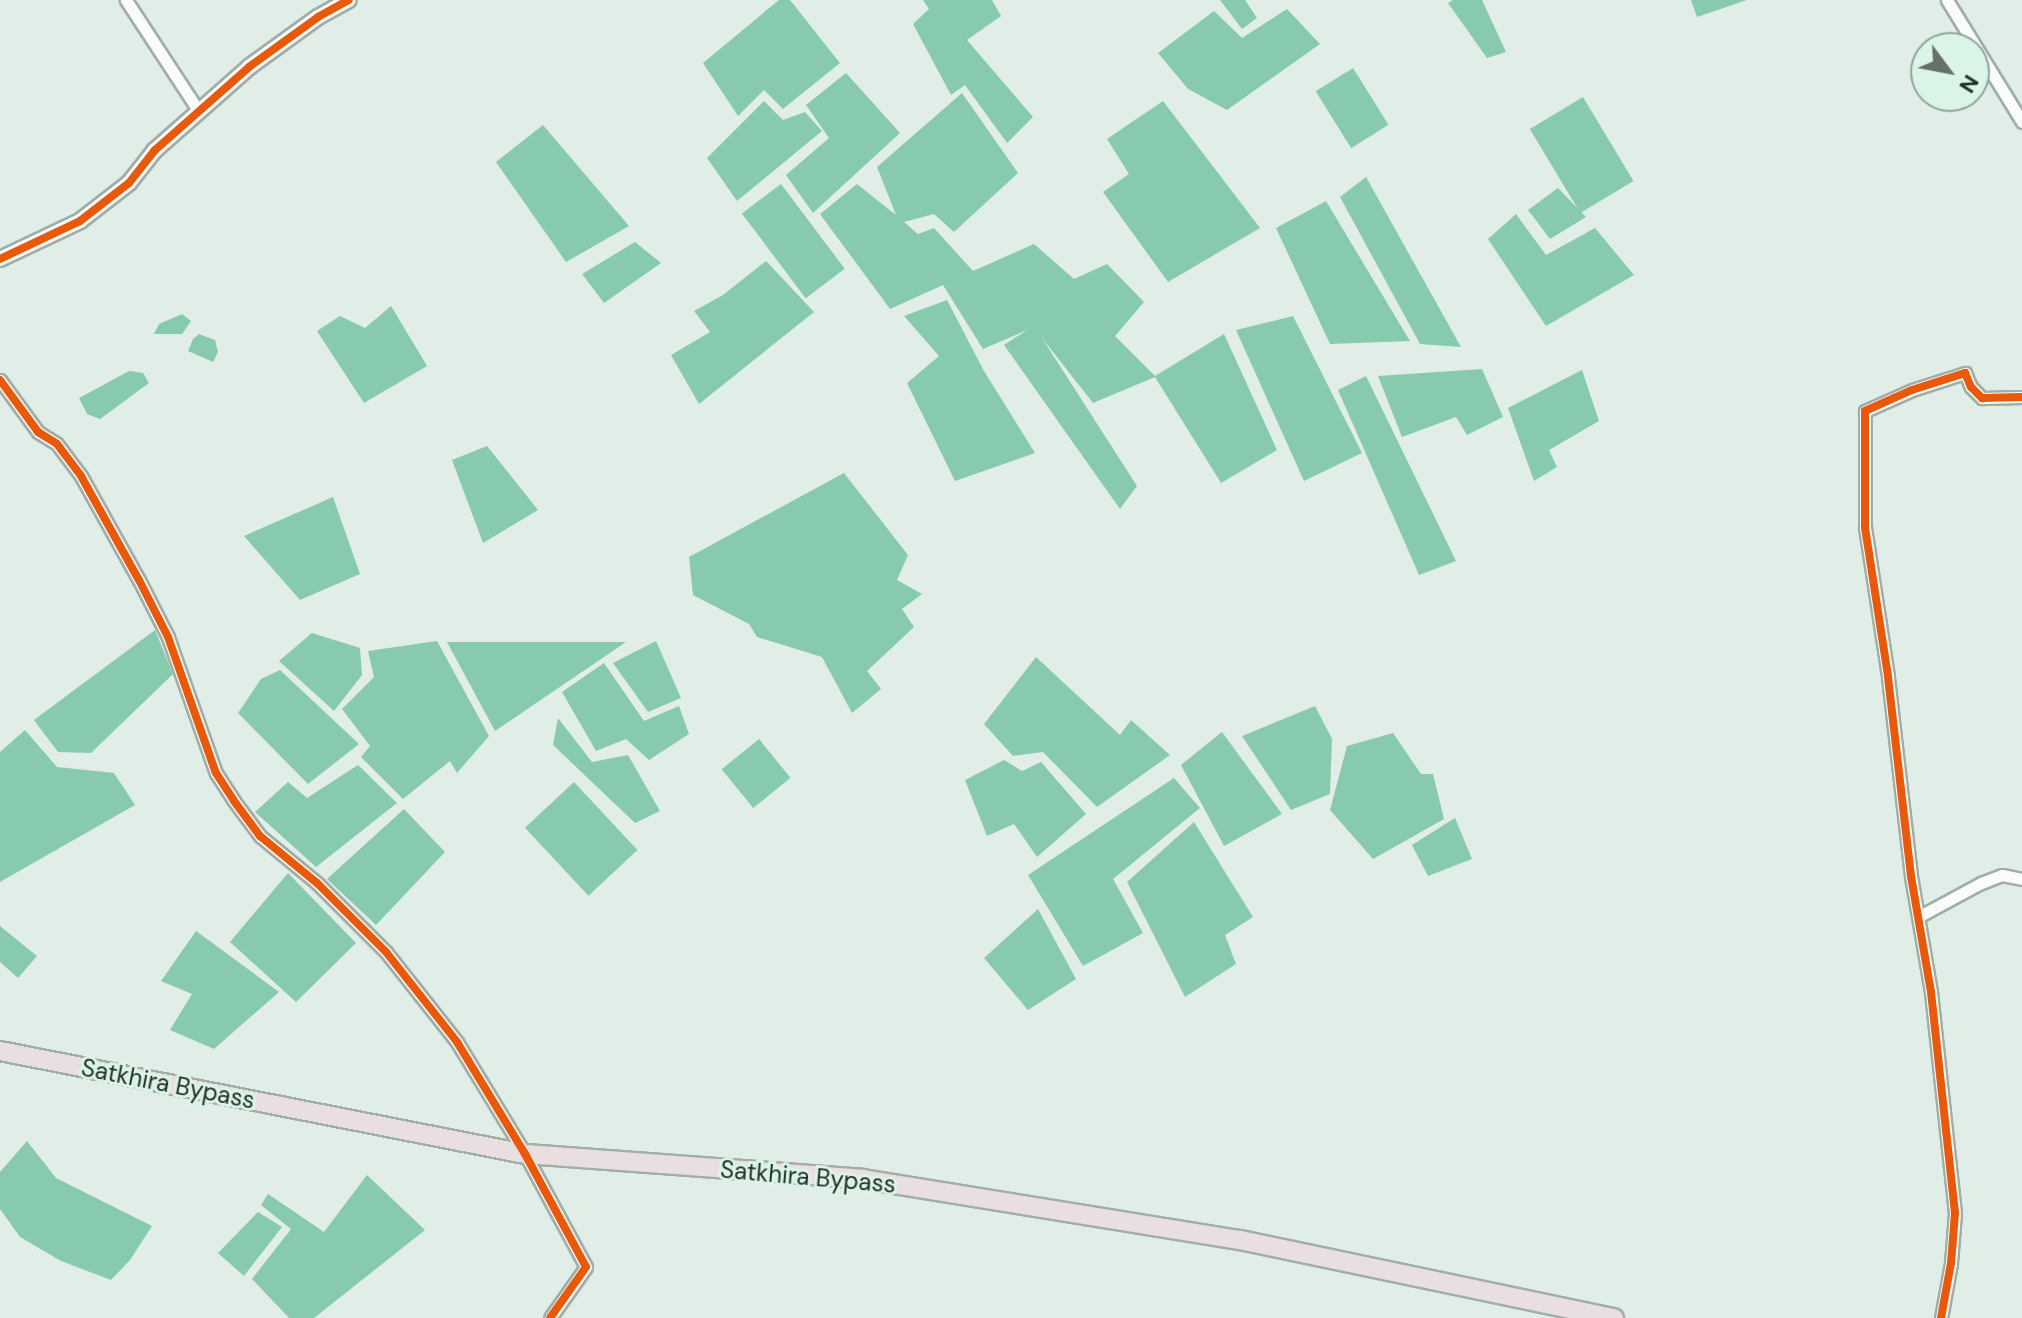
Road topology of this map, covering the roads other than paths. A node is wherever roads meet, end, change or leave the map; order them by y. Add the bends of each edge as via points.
1 (126, 0) edge
2 (349, 0) edge
3 (1947, 0) edge
4 (198, 110) junction
5 (2022, 122) edge
6 (0, 259) edge
7 (0, 380) edge
8 (2022, 397) edge
9 (2022, 879) edge
10 (1918, 917) junction
11 (0, 1051) edge
12 (525, 1154) junction
13 (550, 1318) edge
14 (1614, 1318) edge
15 (1941, 1318) edge

1 - 4 street
2 - 4 street via 260,58
3 - 5 street
4 - 6 street via 129,183 80,221
7 - 12 street via 38,432 57,444 81,476 139,580 168,637 216,773 234,801 260,836 317,883 395,962 457,1042
8 - 10 street via 1982,398 1965,373 1865,411 1865,527
9 - 10 street via 2002,875
10 - 15 street via 1955,1213
11 - 12 highway, Satkhira Bypass
12 - 13 street via 586,1267
12 - 14 highway, Satkhira Bypass via 863,1179 1240,1240

